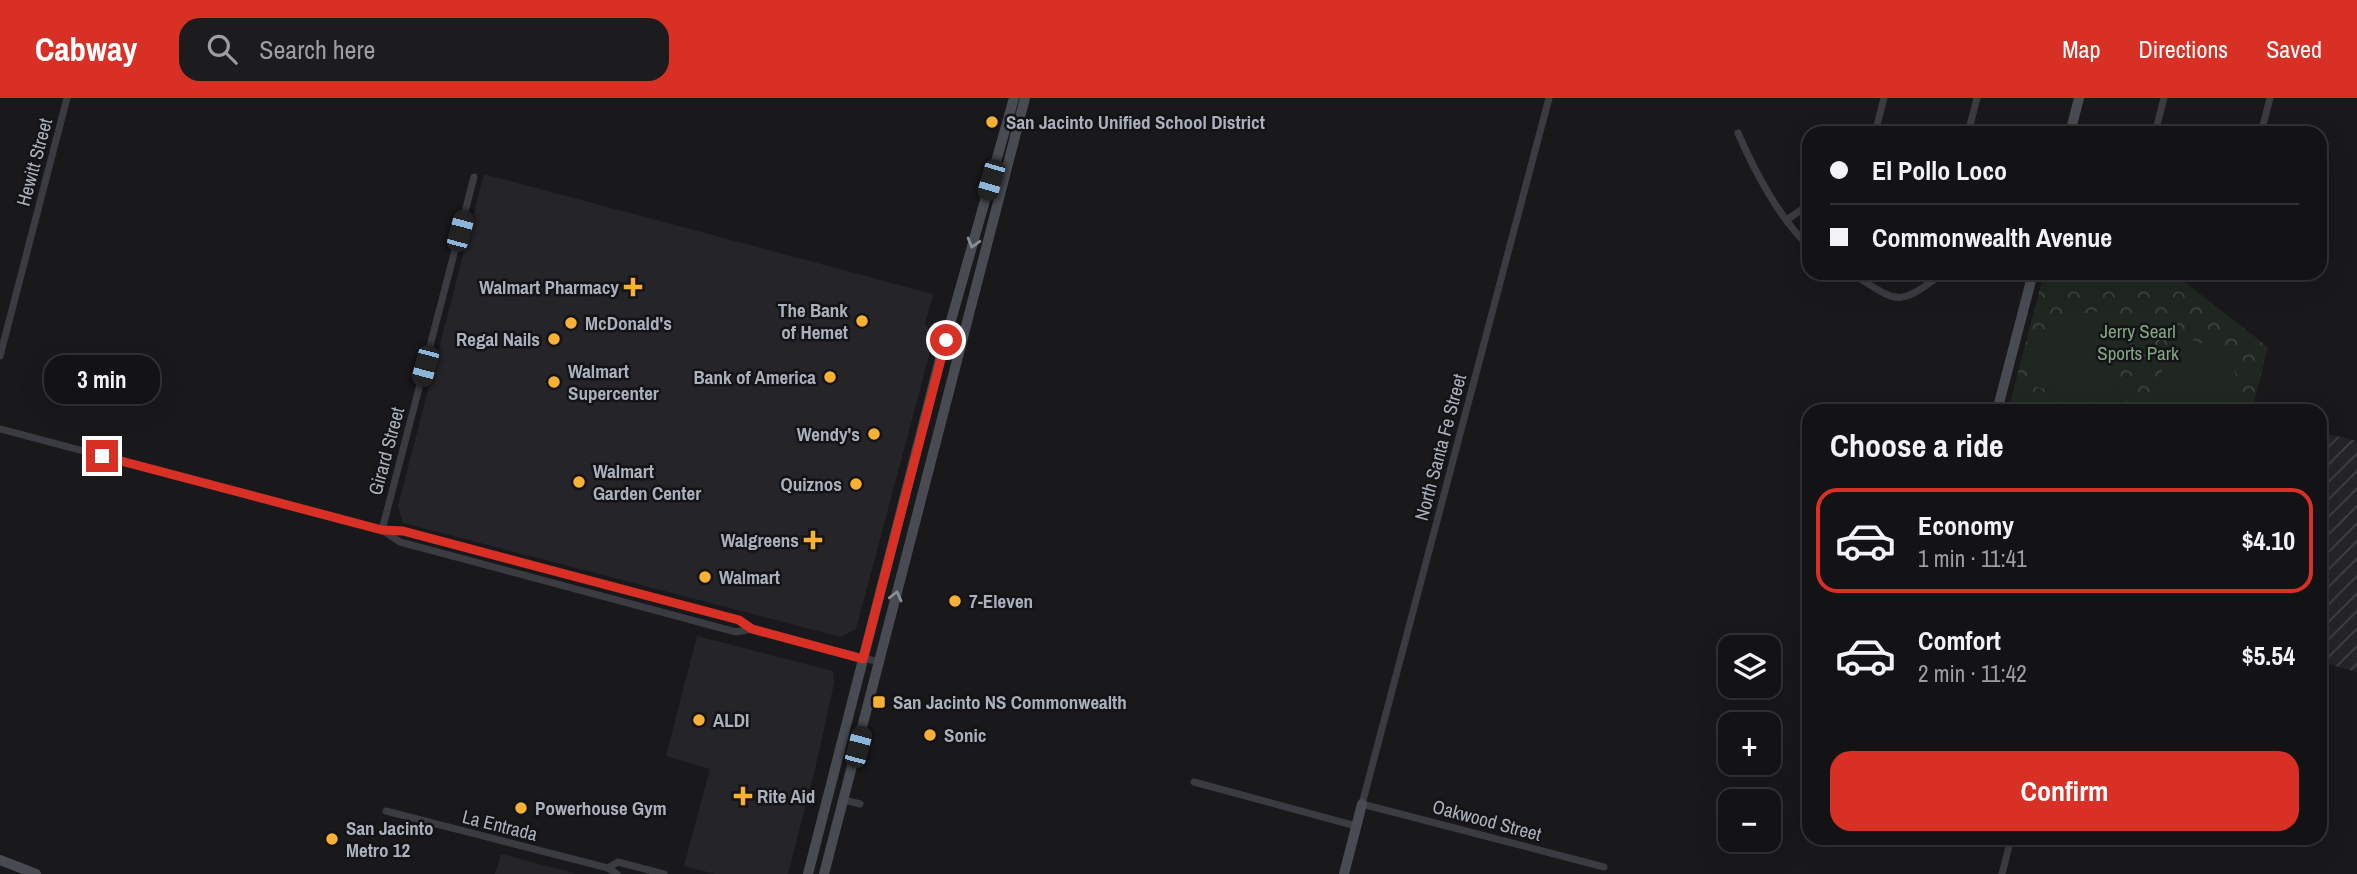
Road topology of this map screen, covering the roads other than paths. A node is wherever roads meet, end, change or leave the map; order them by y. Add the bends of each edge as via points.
1 (67, 98) edge
2 (1014, 98) edge
3 (1025, 98) edge
4 (1549, 98) edge
5 (1884, 98) edge
6 (1977, 98) edge
7 (2079, 98) edge
8 (2164, 98) edge
9 (2270, 98) edge
10 (1877, 126) edge
11 (1970, 126) edge
12 (2072, 126) edge
13 (2157, 126) edge
14 (2263, 126) edge
15 (1738, 133) dead end
16 (474, 177) dead end
17 (1802, 209) edge
18 (1788, 219) junction
19 (1802, 237) edge
20 (1864, 280) edge
21 (1934, 280) edge
22 (2031, 280) edge
23 (0, 356) edge
24 (1999, 404) edge
25 (0, 429) edge
26 (913, 464) junction
27 (382, 530) junction
28 (909, 544) junction
29 (752, 629) junction
30 (863, 659) junction
31 (879, 663) junction
32 (1194, 782) dead end
33 (844, 800) junction
34 (860, 804) dead end
35 (1362, 804) junction
36 (386, 811) dead end
37 (1356, 826) junction
38 (2009, 845) edge
39 (0, 860) edge
40 (1604, 867) dead end
41 (608, 868) junction
42 (36, 874) edge
43 (617, 874) edge
44 (664, 874) edge
45 (808, 874) edge
46 (824, 874) edge
47 (1344, 874) edge
48 (2003, 874) edge

1 - 23 street, Hewitt Street
2 -> 26 main road
3 - 28 main road
4 - 35 street, North Santa Fe Street
5 - 10 street
6 - 11 street
7 - 12 main road
8 - 13 street
9 - 14 street
15 - 18 street via 1749,159
16 - 27 street, Girard Street
17 - 18 street
18 - 19 street
20 - 21 street via 1897,298 1912,297
22 - 24 main road
25 - 27 street
26 - 28 main road via 920,473 907,530
26 - 30 main road
27 - 29 street via 403,531 739,620
27 - 29 street via 400,542 556,584 736,632
31 -> 28 main road
29 - 30 street
30 - 31 street
30 - 45 main road
31 - 33 main road
32 - 37 street
33 - 34 street
33 - 46 main road
35 - 37 main road
35 - 40 street, Oakwood Street
36 - 41 street, La Entrada
37 - 47 main road
38 - 48 street
39 - 42 main road
41 - 43 street, La Entrada
41 - 44 street, La Entrada via 618,862

